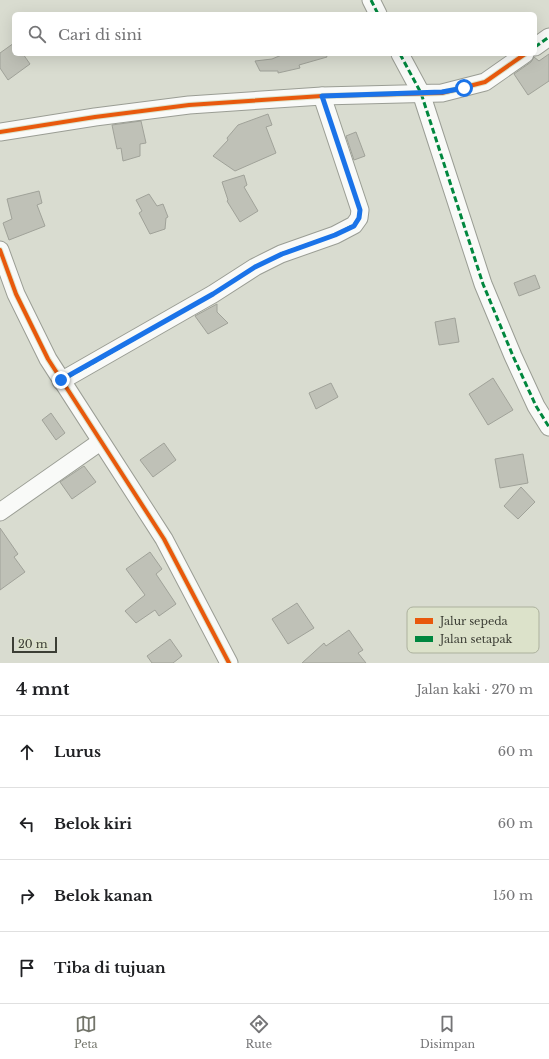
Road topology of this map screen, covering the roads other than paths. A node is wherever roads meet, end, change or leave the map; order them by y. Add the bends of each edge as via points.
1 (371, 0) edge
2 (377, 12) edge
3 (549, 37) edge
4 (537, 46) edge
5 (401, 56) edge
6 (523, 56) edge
7 (421, 93) junction
8 (322, 96) junction
9 (0, 132) edge
10 (0, 250) edge
11 (61, 380) junction
12 (549, 427) edge
13 (100, 442) junction
14 (0, 512) edge
15 (230, 663) edge

1 - 2 street
3 - 4 street
5 - 7 street
6 - 7 street via 485,82 442,92
7 - 8 street
7 - 12 street via 483,284 536,406
8 - 9 street via 189,105
8 - 11 street via 360,210 354,226 255,267 213,294
10 - 11 street via 16,294
11 - 13 street
13 - 14 street
13 - 15 street via 164,539

